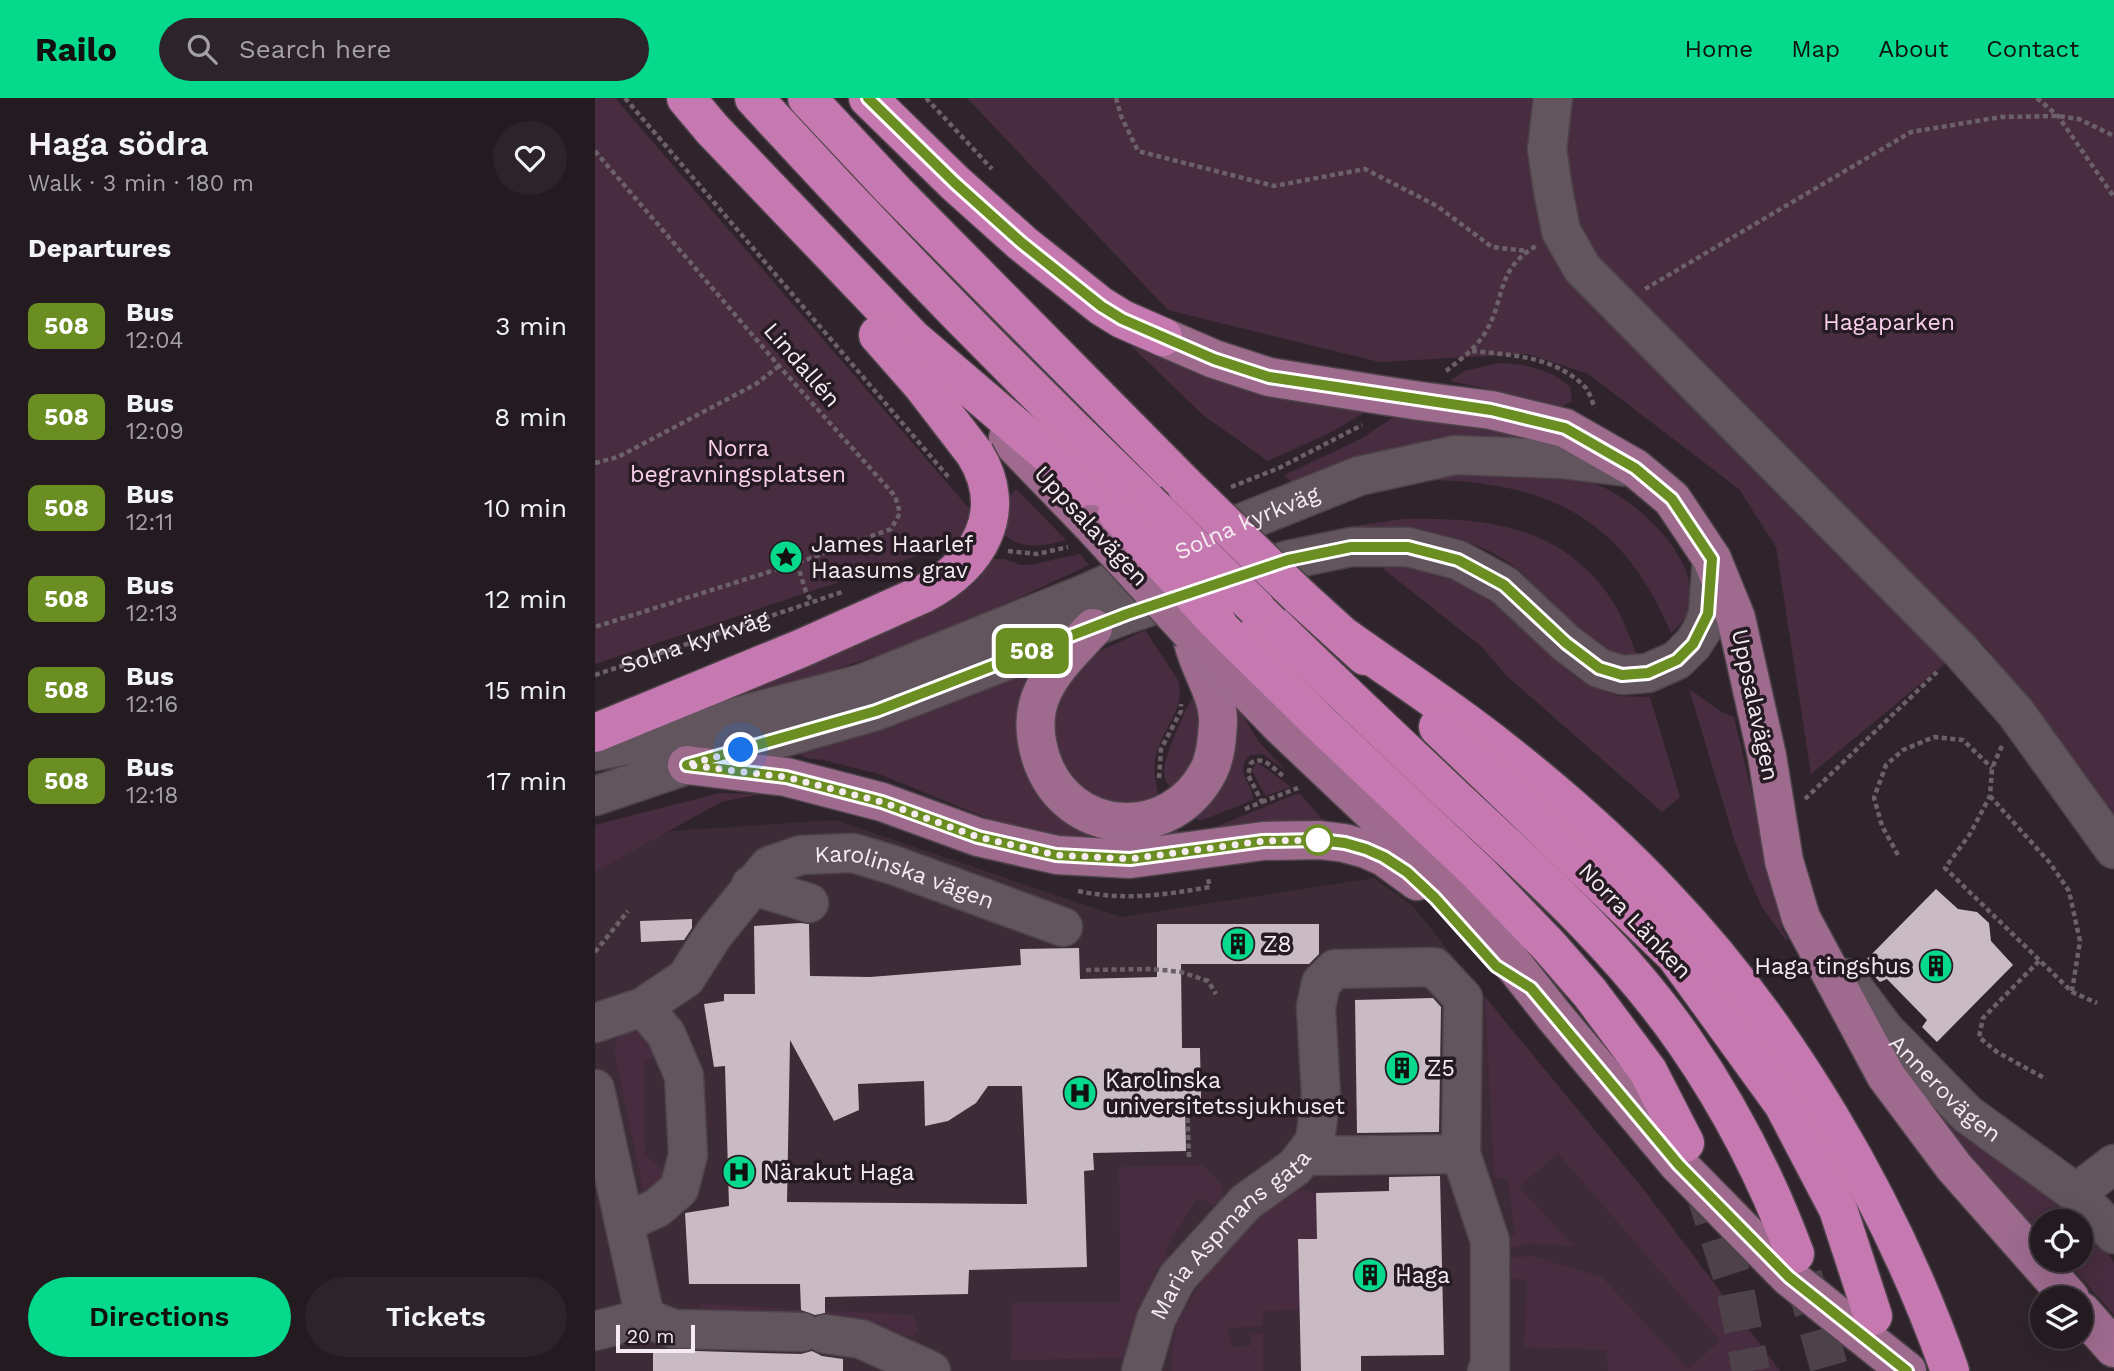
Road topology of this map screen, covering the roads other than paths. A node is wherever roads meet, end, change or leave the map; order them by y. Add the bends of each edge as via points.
1 (686, 98) edge
2 (754, 98) edge
3 (807, 98) edge
4 (868, 98) edge
5 (1553, 98) edge
6 (712, 129) junction
7 (1163, 337) joint
8 (1635, 468) junction
9 (1118, 513) junction
10 (1712, 559) junction
11 (1204, 627) junction
12 (1093, 628) junction
13 (1346, 638) junction
14 (595, 733) edge
15 (595, 751) edge
16 (687, 765) junction
17 (595, 796) edge
18 (2114, 849) edge
19 (751, 886) junction
20 (809, 903) dead end
21 (1801, 918) junction
22 (1063, 928) dead end
23 (1531, 988) junction
24 (643, 1007) junction
25 (595, 1023) edge
26 (595, 1089) edge
27 (1685, 1143) dead end
28 (1461, 1154) junction
29 (1304, 1156) junction
30 (2097, 1177) edge
31 (624, 1223) junction
32 (2114, 1234) edge
33 (1795, 1254) tunnel mouth
34 (2059, 1286) edge
35 (1873, 1316) dead end
36 (645, 1318) junction
37 (2093, 1324) edge
38 (595, 1331) edge
39 (2114, 1348) edge
40 (931, 1371) edge
41 (1141, 1371) edge
42 (1489, 1371) edge
43 (1496, 1371) edge
44 (1907, 1371) edge
45 (1950, 1371) edge

1 - 6 highway
2 - 9 highway via 874,229 1063,420
3 - 13 highway, Norra Länken, bridge via 1186,486
4 - 7 highway, Uppsalavägen via 1022,243 1101,306
5 - 18 street via 1547,149 1561,231 1582,268 1960,650 2016,713
6 - 9 highway via 912,338
6 - 14 highway, bridge via 837,287 922,385 965,469 984,471 989,511 984,536 972,556 923,594
7 - 8 main road, Uppsalavägen via 1269,377 1491,410 1565,428
8 - 10 main road, Uppsalavägen via 1672,499
8 - 15 street, Solna kyrkväg via 1562,459 1455,456 1359,476 861,684
9 - 11 highway, bridge
9 - 33 highway, Norra Länken, bridge via 1256,608 1565,899 1685,1041 1762,1175
10 - 12 street, Solna kyrkväg via 1708,614 1702,630 1677,660 1648,673 1622,675 1599,668 1504,585 1458,560 1408,547 1351,547 1288,560
10 - 21 main road, Uppsalavägen via 1736,618 1767,756 1784,861
11 - 12 main road via 1197,661 1217,713 1212,763 1196,788 1174,808 1153,818 1119,822 1081,812 1058,791 1043,765 1035,734 1043,691 1059,664
11 - 23 main road via 1289,734 1472,916
11 - 27 highway via 1328,731 1479,872 1551,947 1648,1072
12 - 16 street, Solna kyrkväg via 876,711
13 - 35 highway, Norra Länken via 1675,955 1783,1104 1838,1209
13 - 45 highway via 1501,748 1662,893 1706,943 1779,1041 1859,1169 1915,1280
16 - 17 street, Solna kyrkväg
16 - 23 main road via 786,777 882,802 978,837 1056,855 1130,859 1263,841 1345,843 1407,872 1496,966
19 - 20 street, Karolinska vägen
19 - 22 street, Karolinska vägen via 769,866 801,855 853,853
19 - 24 street, Karolinska vägen via 713,934 687,978
21 - 30 street, Annerovägen via 1885,1030 1968,1114
21 - 34 main road, Uppsalavägen via 1886,1076 1954,1167
23 - 44 main road via 1679,1165 1789,1277
24 - 25 street, Karolinska vägen
24 - 31 street via 666,1034 684,1076 688,1156 679,1189 657,1208
26 - 31 street
28 - 29 street
28 - 29 street, Maria Aspmans gata via 1463,998 1434,967 1365,967 1335,968 1321,983 1316,1007 1321,1095 1315,1141
28 - 42 street, Maria Aspmans gata via 1490,1241
29 - 41 street, Maria Aspmans gata via 1246,1202 1177,1278 1156,1318
30 - 32 street, Annerovägen
31 - 36 street
36 - 38 street
36 - 40 street via 674,1329 861,1339
37 - 39 main road
42 - 43 street

